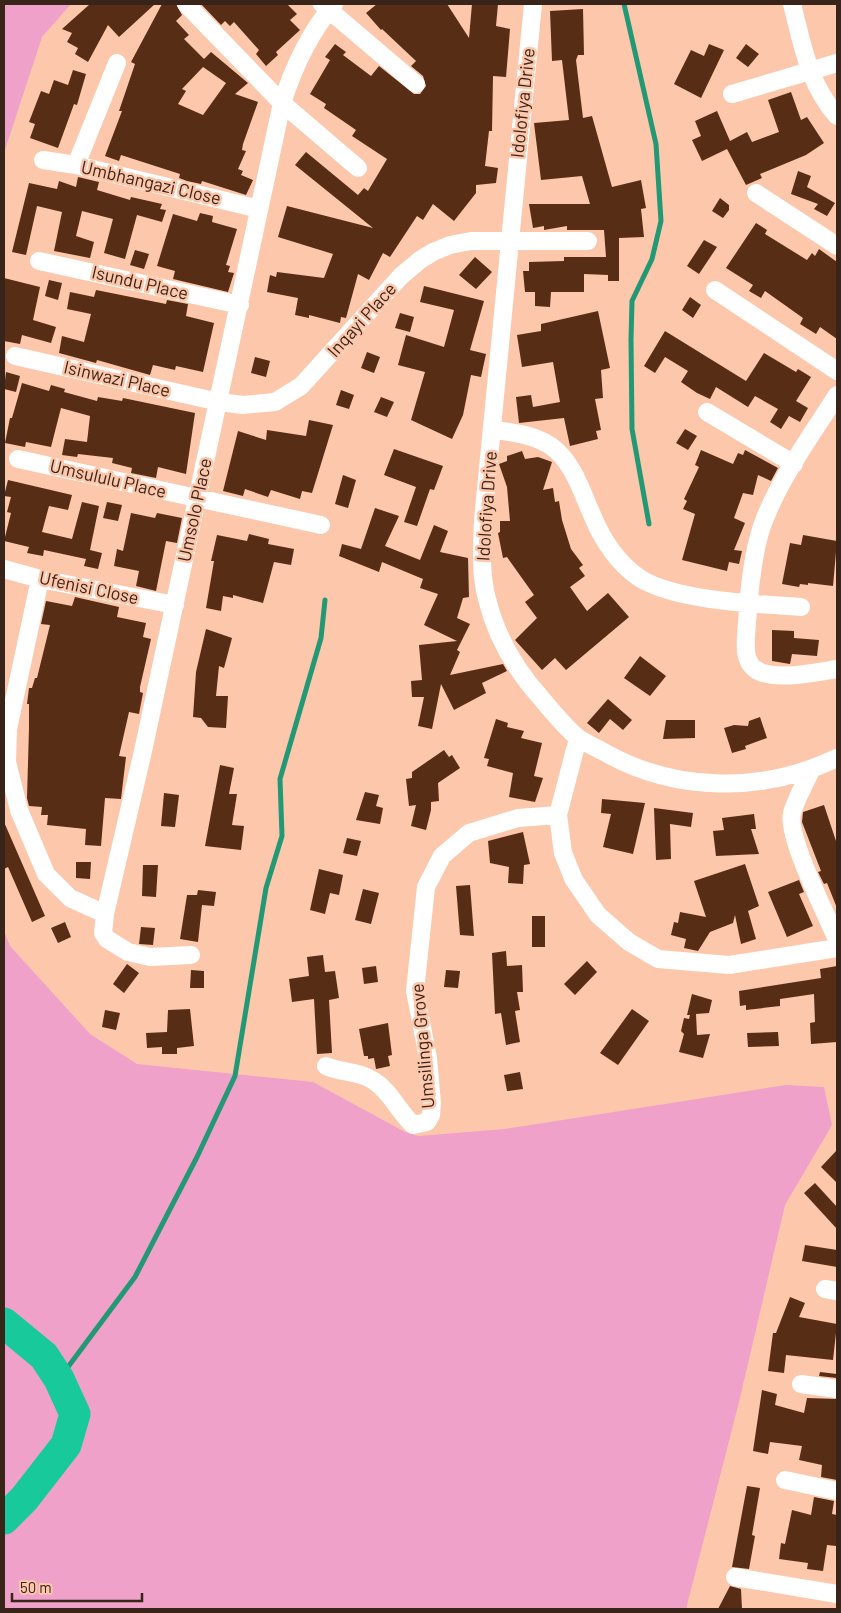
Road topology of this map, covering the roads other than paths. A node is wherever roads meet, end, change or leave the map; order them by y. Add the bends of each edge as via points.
1 (186, 4) edge
2 (533, 4) edge
3 (792, 4) edge
4 (328, 6) edge
5 (117, 63) dead end
6 (837, 63) edge
7 (810, 70) junction
8 (416, 84) dead end
9 (732, 94) dead end
10 (282, 103) junction
11 (837, 116) edge
12 (43, 160) dead end
13 (76, 165) junction
14 (358, 168) dead end
15 (756, 193) dead end
16 (259, 209) junction
17 (588, 241) dead end
18 (510, 242) junction
19 (837, 246) edge
20 (40, 261) dead end
21 (715, 290) dead end
22 (240, 305) junction
23 (15, 356) dead end
24 (837, 370) edge
25 (837, 394) edge
26 (218, 402) junction
27 (707, 412) dead end
28 (493, 430) junction
29 (18, 459) dead end
30 (794, 464) junction
31 (198, 499) junction
32 (321, 525) dead end
33 (4, 569) edge
34 (40, 579) junction
35 (748, 602) junction
36 (175, 605) junction
37 (801, 607) dead end
38 (837, 668) edge
39 (578, 738) junction
40 (837, 758) edge
41 (811, 770) junction
42 (558, 815) junction
43 (105, 914) junction
44 (837, 940) edge
45 (837, 948) edge
46 (191, 954) dead end
47 (326, 1066) dead end
48 (802, 1384) dead end
49 (837, 1389) edge
50 (785, 1480) dead end
51 (837, 1490) edge
52 (735, 1576) dead end
53 (837, 1594) edge

1 - 10 street
2 - 18 street, Idolofiya Drive
3 - 7 street
4 - 8 street
4 - 10 street, Umsolo Place via 299,58
5 - 13 street
6 - 7 street
7 - 9 street
7 - 11 street via 821,96
10 - 14 street
10 - 16 street, Umsolo Place
12 - 13 street, Umbhangazi Close
13 - 16 street, Umbhangazi Close
15 - 19 street
16 - 22 street, Umsolo Place
17 - 18 street, Inqayi Place
18 - 26 street, Inqayi Place via 470,241 433,252 401,276 301,386 275,402 243,405
18 - 28 street, Idolofiya Drive
20 - 22 street, Isundu Place
21 - 24 street
22 - 26 street, Umsolo Place
23 - 26 street, Isinwazi Place
25 - 30 street
26 - 31 street, Umsolo Place
27 - 30 street
28 - 35 street via 534,438 560,454 573,471 609,548 640,578 676,594
28 - 39 street, Idolofiya Drive via 483,520 482,561 486,598 495,625 523,678
29 - 31 street, Umsululu Place
30 - 35 street via 762,527
31 - 32 street, Umsululu Place
31 - 36 street, Umsolo Place
33 - 34 street, Ufenisi Close
34 - 36 street, Ufenisi Close
34 - 43 street via 8,729 7,762 19,810 46,874 70,898
35 - 37 street
35 - 38 street via 746,653 753,668 760,673 778,675
36 - 43 street, Umsolo Place
39 - 41 street, Idolofiya Drive via 624,763 692,782 757,783
39 - 42 street
40 - 41 street, Idolofiya Drive
41 - 44 street via 791,821 795,839
42 - 45 street via 563,854 574,880 598,916 629,942 658,959 729,965
42 - 47 street, Umsilinga Grove via 518,818 468,833 442,856 426,887 415,991 428,1058 432,1103 427,1122 413,1125 375,1081 366,1076 339,1072
43 - 46 street, Umsolo Place via 106,939 128,952 150,957
48 - 49 street
50 - 51 street
52 - 53 street

